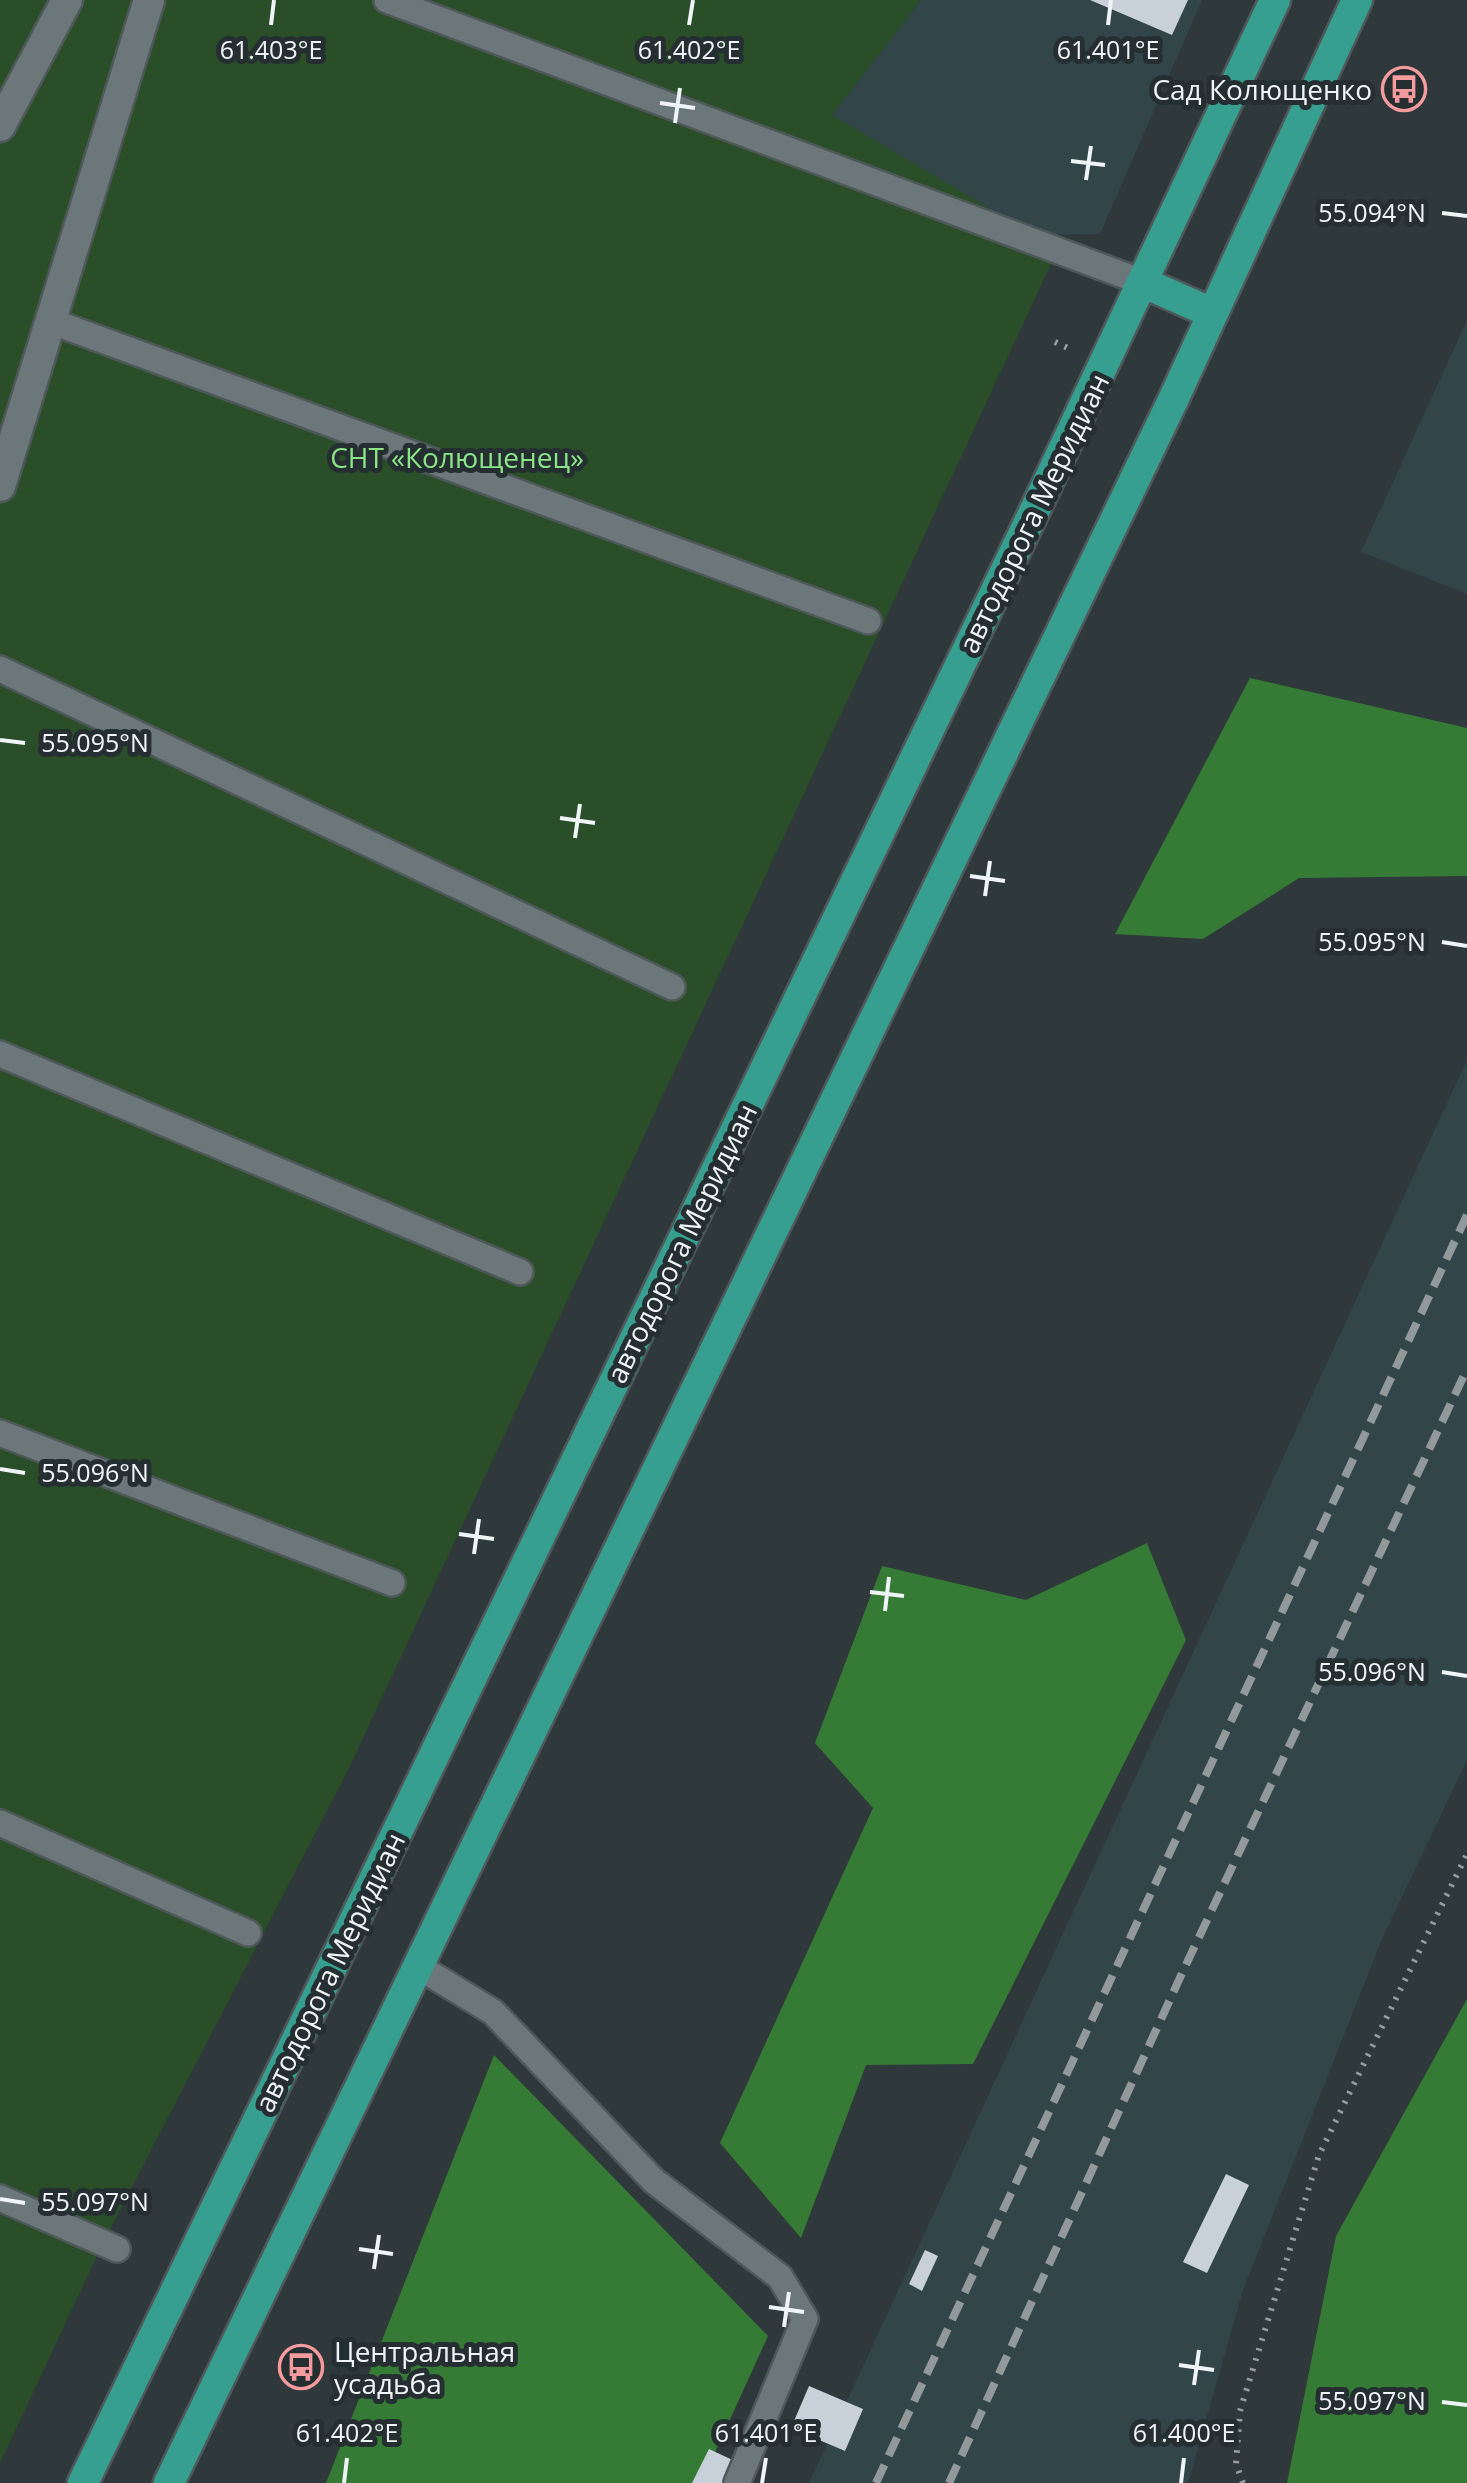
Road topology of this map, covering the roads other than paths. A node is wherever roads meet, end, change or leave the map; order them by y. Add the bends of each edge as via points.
1 (68, 0) edge
2 (149, 0) edge
3 (387, 0) edge
4 (1275, 0) edge
5 (1356, 0) edge
6 (0, 126) edge
7 (1142, 282) junction
8 (1212, 313) junction
9 (53, 322) junction
10 (0, 486) edge
11 (868, 621) dead end
12 (0, 669) edge
13 (672, 986) dead end
14 (0, 1054) edge
15 (520, 1272) dead end
16 (0, 1433) edge
17 (392, 1583) dead end
18 (0, 1823) edge
19 (248, 1933) dead end
20 (418, 1968) junction
21 (0, 2198) edge
22 (118, 2249) dead end
23 (83, 2483) edge
24 (169, 2483) edge
25 (737, 2483) edge

1 - 6 street
2 - 9 street
3 - 7 lane
4 - 7 main road, автодорога Меридиан
5 - 8 main road
7 - 8 main road
7 - 23 main road, автодорога Меридиан
8 - 20 main road
9 - 10 street
9 - 11 lane
12 - 13 lane
14 - 15 lane
16 - 17 lane
18 - 19 lane
20 - 24 main road
20 - 25 lane via 493,2012 654,2181 780,2276 805,2319
21 - 22 lane

